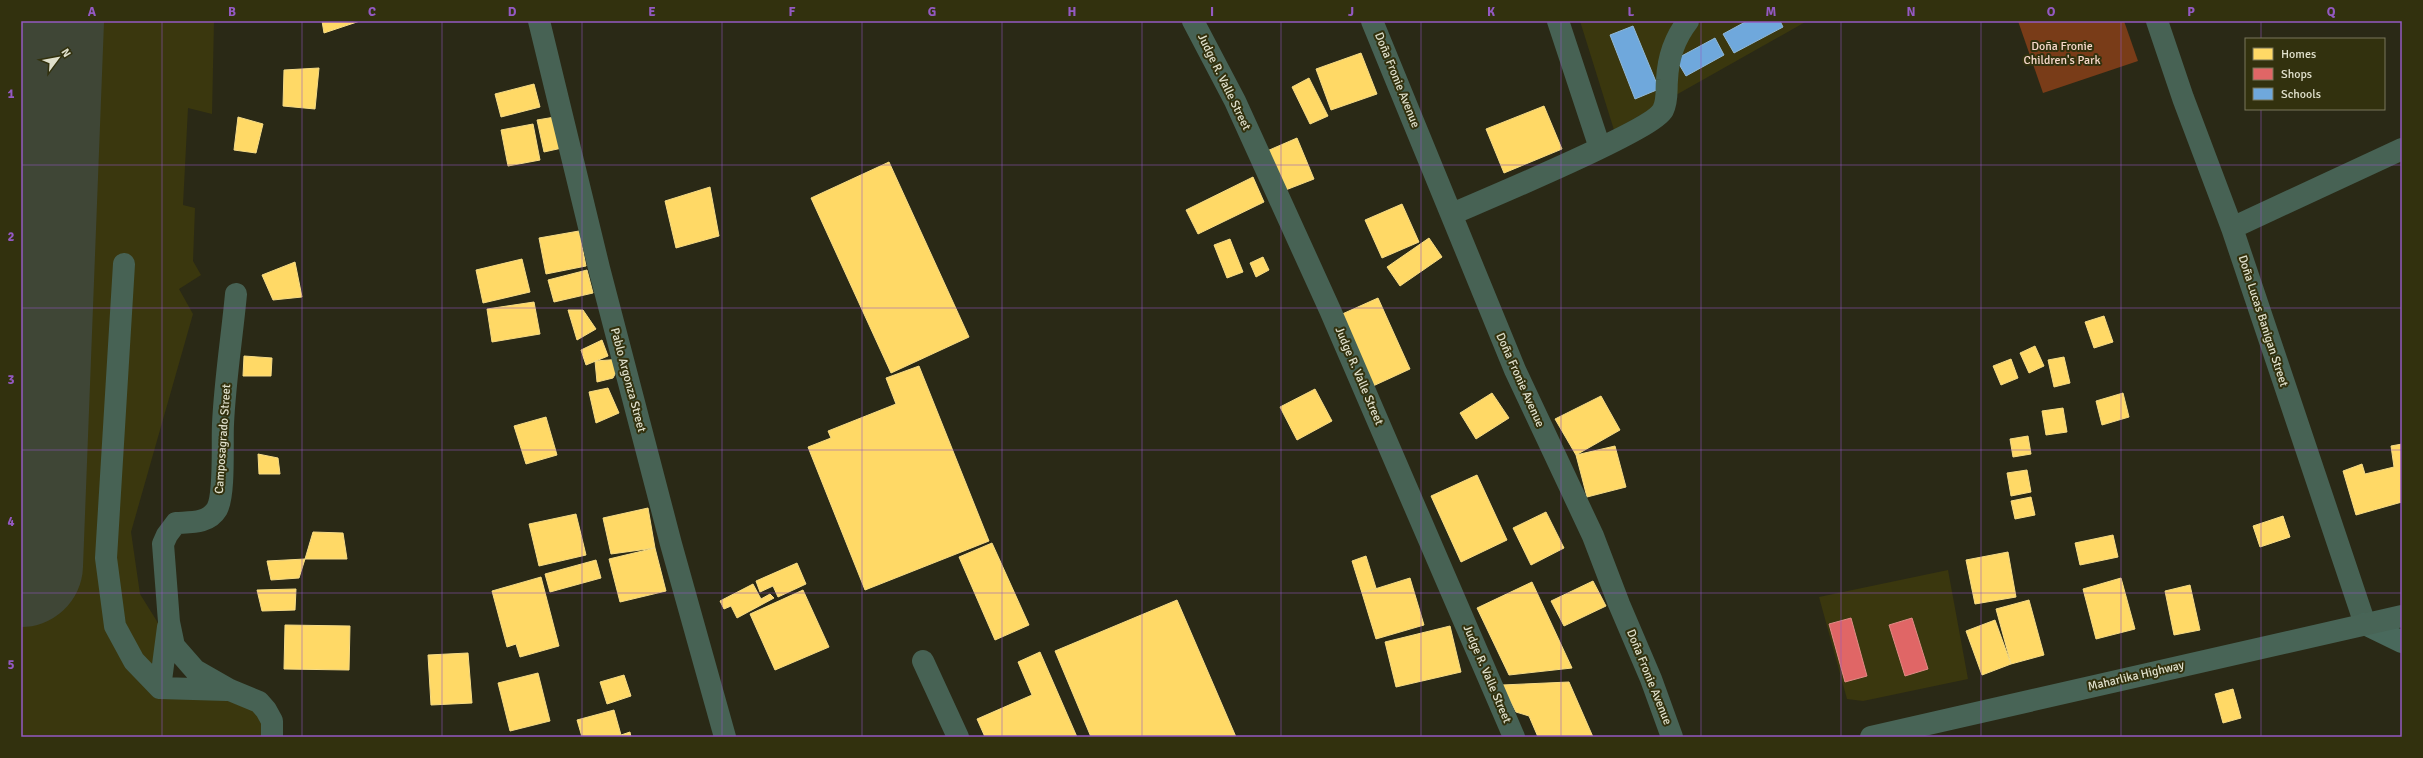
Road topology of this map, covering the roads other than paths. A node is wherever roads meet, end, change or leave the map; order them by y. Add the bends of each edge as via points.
1 (539, 21) edge
2 (1193, 21) edge
3 (1558, 21) edge
4 (1688, 21) edge
5 (2157, 21) edge
6 (1379, 23) edge
7 (1600, 148) junction
8 (2402, 149) edge
9 (1452, 214) junction
10 (2232, 228) junction
11 (124, 264) dead end
12 (236, 294) dead end
13 (2402, 616) edge
14 (169, 622) junction
15 (2365, 624) junction
16 (2402, 642) edge
17 (924, 661) dead end
18 (160, 688) junction
19 (230, 690) junction
20 (1884, 736) edge
21 (272, 737) edge
22 (725, 737) edge
23 (958, 737) edge
24 (1514, 737) edge
25 (1672, 737) edge

1 - 22 street, Pablo Argonza Street via 667,529
2 - 24 street, Judge R. Valle Street via 1235,101 1330,310
3 - 7 street
4 - 7 street via 1677,35 1672,48 1663,110 1652,122
5 - 10 street, Doña Lucas Banigan Street
6 - 9 street, Doña Fronie Avenue
7 - 9 street
8 - 10 street
9 - 25 street, Doña Fronie Avenue via 1515,370 1593,536
10 - 15 street, Doña Lucas Banigan Street
11 - 18 street via 106,558 115,626 134,661
12 - 14 street, Camposagrado Street via 223,423 220,495 217,508 211,516 202,521 176,523 163,544
13 - 15 highway, Maharlika Highway
14 - 18 street
14 - 19 street, Camposagrado Street via 174,646 195,670
15 - 16 main road
15 - 20 highway, Maharlika Highway
17 - 23 street
18 - 19 street
19 - 21 street, Camposagrado Street via 249,696 266,710 272,721

